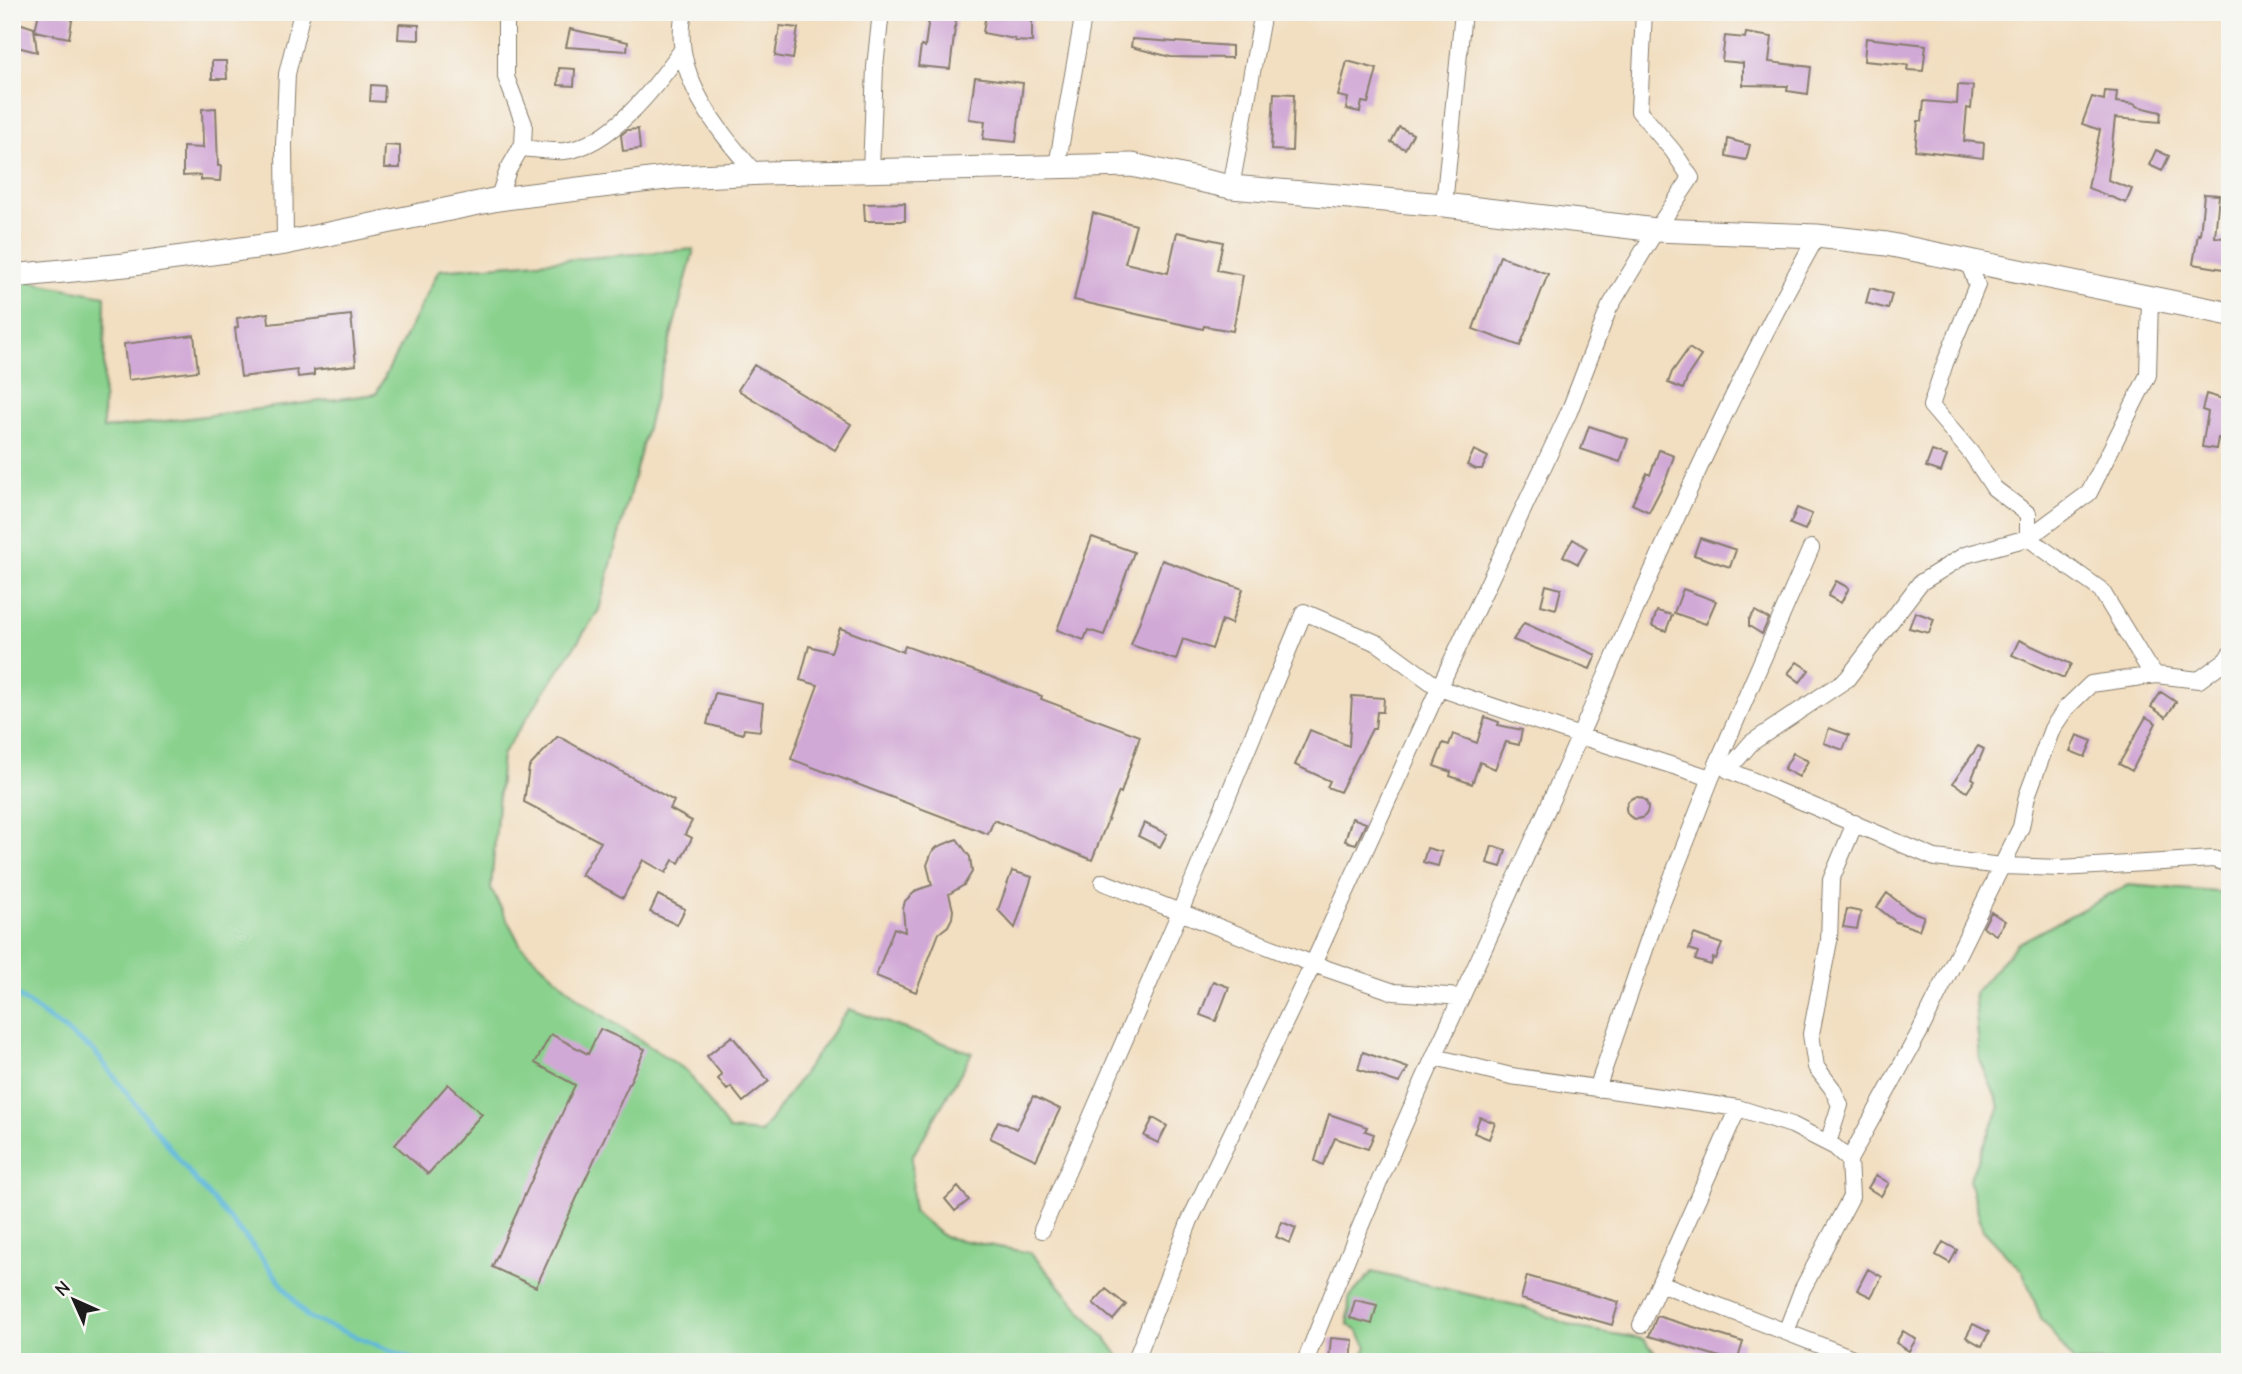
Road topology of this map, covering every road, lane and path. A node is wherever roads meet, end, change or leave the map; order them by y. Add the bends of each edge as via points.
1 (302, 12) edge
2 (506, 12) edge
3 (684, 12) edge
4 (881, 12) edge
5 (1084, 12) edge
6 (1263, 12) edge
7 (1463, 12) edge
8 (1644, 12) edge
9 (682, 50) junction
10 (521, 148) junction
11 (1057, 166) junction
12 (871, 170) junction
13 (755, 173) junction
14 (1231, 187) junction
15 (498, 198) junction
16 (1444, 205) junction
17 (1656, 230) junction
18 (1817, 236) junction
19 (285, 243) junction
20 (1967, 259) junction
21 (12, 276) edge
22 (2150, 299) junction
23 (2230, 314) edge
24 (2028, 538) junction
25 (1811, 548) dead end
26 (2228, 658) edge
27 (2156, 675) junction
28 (1438, 688) junction
29 (1580, 736) junction
30 (1711, 778) junction
31 (1855, 823) junction
32 (2230, 863) edge
33 (2001, 866) junction
34 (1102, 882) dead end
35 (1180, 912) junction
36 (1313, 964) junction
37 (1461, 998) junction
38 (1435, 1057) junction
39 (1597, 1089) junction
40 (1738, 1108) junction
41 (1828, 1143) junction
42 (1849, 1160) junction
43 (1042, 1230) dead end
44 (1660, 1283) junction
45 (1641, 1325) dead end
46 (1786, 1332) junction
47 (1137, 1357) dead end
48 (1305, 1362) edge
49 (1863, 1362) edge

1 - 19 street via 288,74
2 - 10 street via 506,77 524,124
3 - 9 street
4 - 12 street
5 - 11 street
6 - 14 street
7 - 16 street
8 - 17 street via 1639,111 1691,178
9 - 10 street via 637,107 595,141 565,151
9 - 13 street via 686,70 720,133
10 - 15 street
11 - 12 street
11 - 14 street via 1132,165
12 - 13 street
13 - 15 street via 674,177
14 - 16 street
15 - 19 street
16 - 17 street
17 - 18 street
17 - 28 street via 1609,308 1569,412
18 - 20 street
18 - 29 street via 1724,414
19 - 21 street
20 - 22 street
20 - 24 street via 1977,285 1931,406 1994,488 2028,514
22 - 23 street
22 - 24 street via 2148,375 2089,493
24 - 27 street via 2101,590
24 - 31 street via 1965,555 1920,583 1847,678 1751,743 1728,770
25 - 30 street
26 - 27 street via 2199,680
27 - 33 street via 2091,684 2066,708 2052,729 2027,796 2021,827
28 - 29 street
28 - 35 street via 1379,644 1304,612
28 - 36 street
29 - 30 street
29 - 37 street
30 - 39 street via 1653,926
31 - 33 street via 1935,858
31 - 41 street via 1831,880 1829,940 1811,1034 1816,1067 1840,1105
32 - 33 street via 2213,859 2061,868
33 - 42 street via 1919,1033
34 - 35 street
35 - 36 street
35 - 43 street
36 - 37 street via 1394,992
36 - 47 street via 1190,1220
37 - 38 street
38 - 39 street via 1511,1076
38 - 48 street
39 - 40 street
40 - 41 street via 1792,1125
40 - 44 street
41 - 42 street
42 - 46 street via 1851,1197 1802,1290
44 - 45 street
44 - 46 street
46 - 49 street

